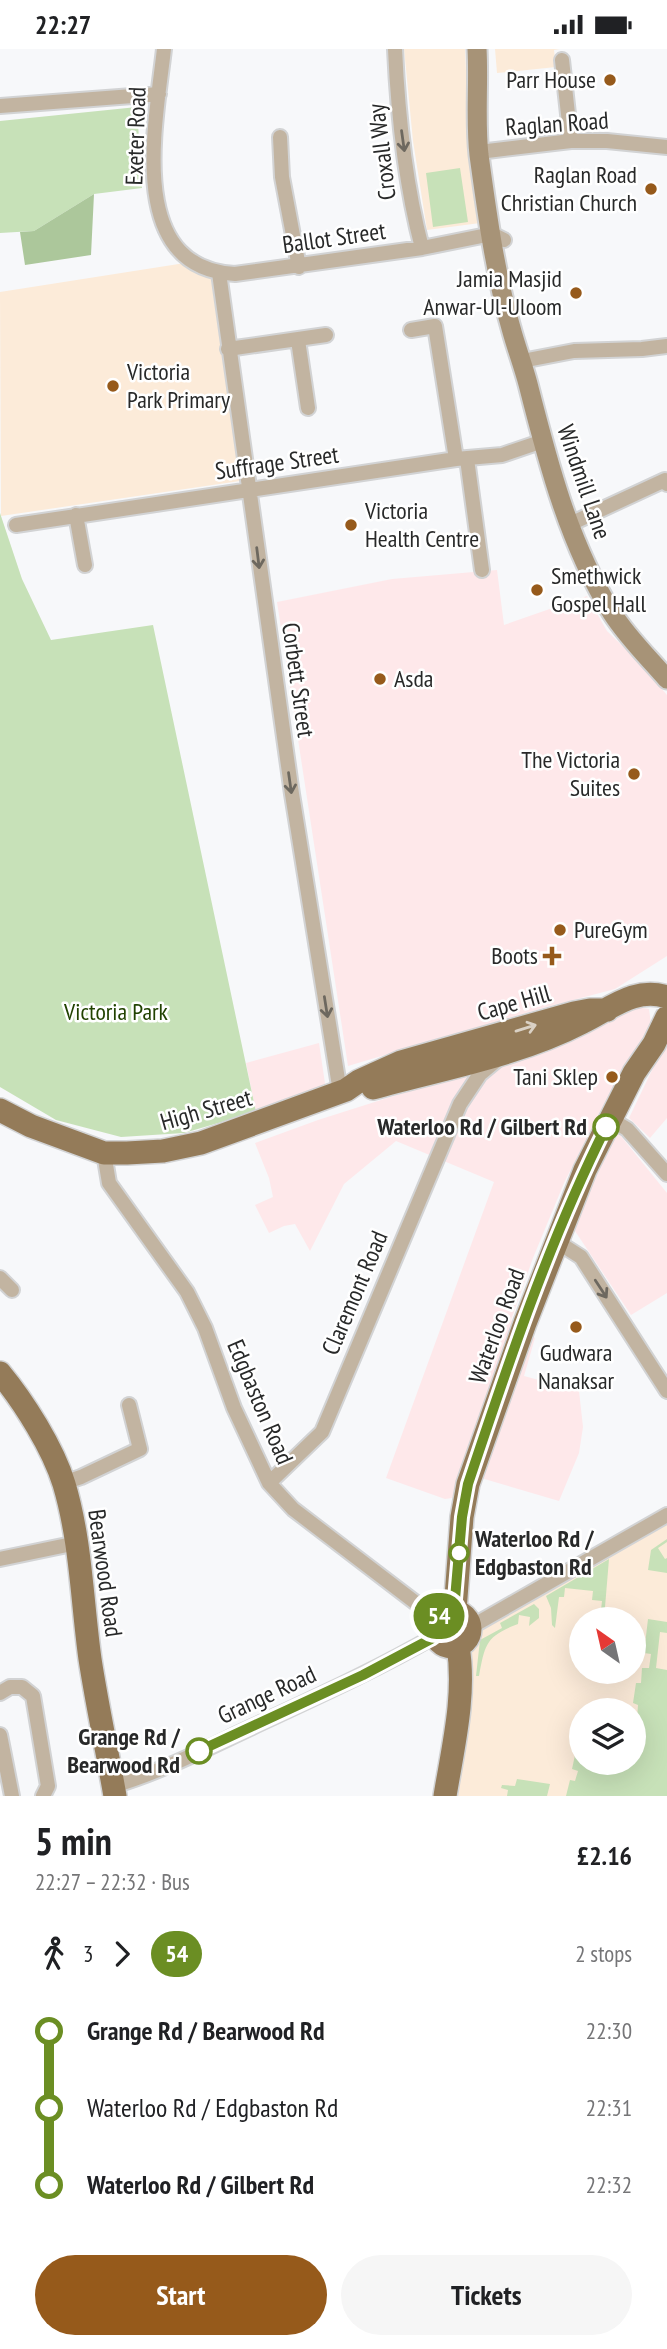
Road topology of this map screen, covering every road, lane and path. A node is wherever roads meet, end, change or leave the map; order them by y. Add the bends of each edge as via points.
1 (164, 49) edge
2 (395, 49) edge
3 (477, 49) edge
4 (562, 60) dead end
5 (159, 94) junction
6 (0, 106) edge
7 (280, 137) dead end
8 (571, 141) junction
9 (667, 147) edge
10 (485, 152) junction
11 (498, 237) junction
12 (422, 248) junction
13 (186, 257) joint
14 (299, 267) junction
15 (219, 273) junction
16 (411, 330) dead end
17 (326, 335) dead end
18 (298, 340) junction
19 (667, 346) edge
20 (228, 349) junction
21 (522, 361) junction
22 (308, 408) dead end
23 (543, 441) junction
24 (461, 459) junction
25 (667, 484) edge
26 (250, 490) junction
27 (76, 515) junction
28 (16, 525) dead end
29 (568, 525) junction
30 (85, 565) dead end
31 (482, 570) dead end
32 (667, 679) edge
33 (667, 1001) edge
34 (607, 1010) junction
35 (470, 1044) junction
36 (505, 1053) junction
37 (440, 1060) junction
38 (343, 1091) junction
39 (460, 1104) junction
40 (0, 1110) edge
41 (610, 1119) junction
42 (104, 1153) junction
43 (667, 1174) edge
44 (556, 1241) junction
45 (0, 1277) edge
46 (12, 1290) dead end
47 (0, 1373) edge
48 (667, 1391) edge
49 (129, 1405) dead end
50 (63, 1483) junction
51 (269, 1483) junction
52 (667, 1515) edge
53 (77, 1543) junction
54 (0, 1559) edge
55 (451, 1628) junction
56 (0, 1693) edge
57 (0, 1735) edge
58 (114, 1791) edge
59 (12, 1796) edge
60 (43, 1796) edge
61 (444, 1796) edge

1 - 5 street, Exeter Road
2 -> 12 street, Croxall Way via 398,107
3 - 10 main road, Windmill Lane via 484,92
4 - 8 street
5 - 6 street
5 - 13 street, Exeter Road via 154,165 157,203 166,233
7 - 14 street via 282,177
8 - 9 street, Raglan Road
8 - 10 street, Raglan Road
10 - 11 main road, Windmill Lane via 499,205
10 - 11 main road, Windmill Lane via 484,186
11 - 12 street, Ballot Street
11 - 21 main road, Windmill Lane via 511,328
12 - 14 street, Ballot Street
13 - 15 street, Ballot Street
14 - 15 street, Ballot Street
15 - 20 street, Corbett Street
16 - 24 street via 435,325
17 - 18 street
18 - 20 street
18 - 22 street
19 - 21 street via 574,351
20 - 26 street, Corbett Street
21 - 23 main road, Windmill Lane
23 - 24 street, Suffrage Street via 502,455
23 - 29 main road, Windmill Lane
24 - 26 street, Suffrage Street
24 - 31 street
25 - 29 street via 666,480
26 - 27 street, Suffrage Street
26 -> 38 street, Corbett Street via 292,794
27 - 28 street, Suffrage Street
27 - 30 street
29 - 32 main road, Windmill Lane via 612,614
33 - 34 main road, Cape Hill via 655,993 641,994
33 - 41 main road, Waterloo Road
35 -> 34 main road, Cape Hill via 574,1013
34 - 36 main road, Cape Hill
35 - 36 main road via 477,1050
35 - 37 main road via 465,1055
36 - 37 main road, Cape Hill via 492,1058
36 - 39 street, Claremont Road via 481,1074
37 - 38 main road, High Street via 358,1092
37 - 39 street via 457,1078
38 - 42 main road, High Street via 201,1143 163,1151
39 - 51 street, Claremont Road via 322,1432
40 - 42 main road, High Street
41 - 43 street via 627,1129
41 - 44 main road, Waterloo Road
42 - 51 street, Edgbaston Road via 108,1183 198,1310 234,1408
44 -> 48 street via 581,1257
44 - 55 main road, Waterloo Road via 468,1484
45 - 46 street
47 - 50 main road, Bearwood Road via 43,1439
49 - 50 street via 140,1448
50 - 53 main road, Bearwood Road
51 - 55 street, Edgbaston Road via 293,1509
52 - 55 street, Grange Road
53 - 54 street
53 - 58 main road, Bearwood Road via 90,1659
55 - 58 street, Grange Road via 363,1675
55 - 61 main road, Waterloo Road via 462,1666 457,1728
56 - 60 street via 22,1687 33,1696 48,1786
57 - 59 street

